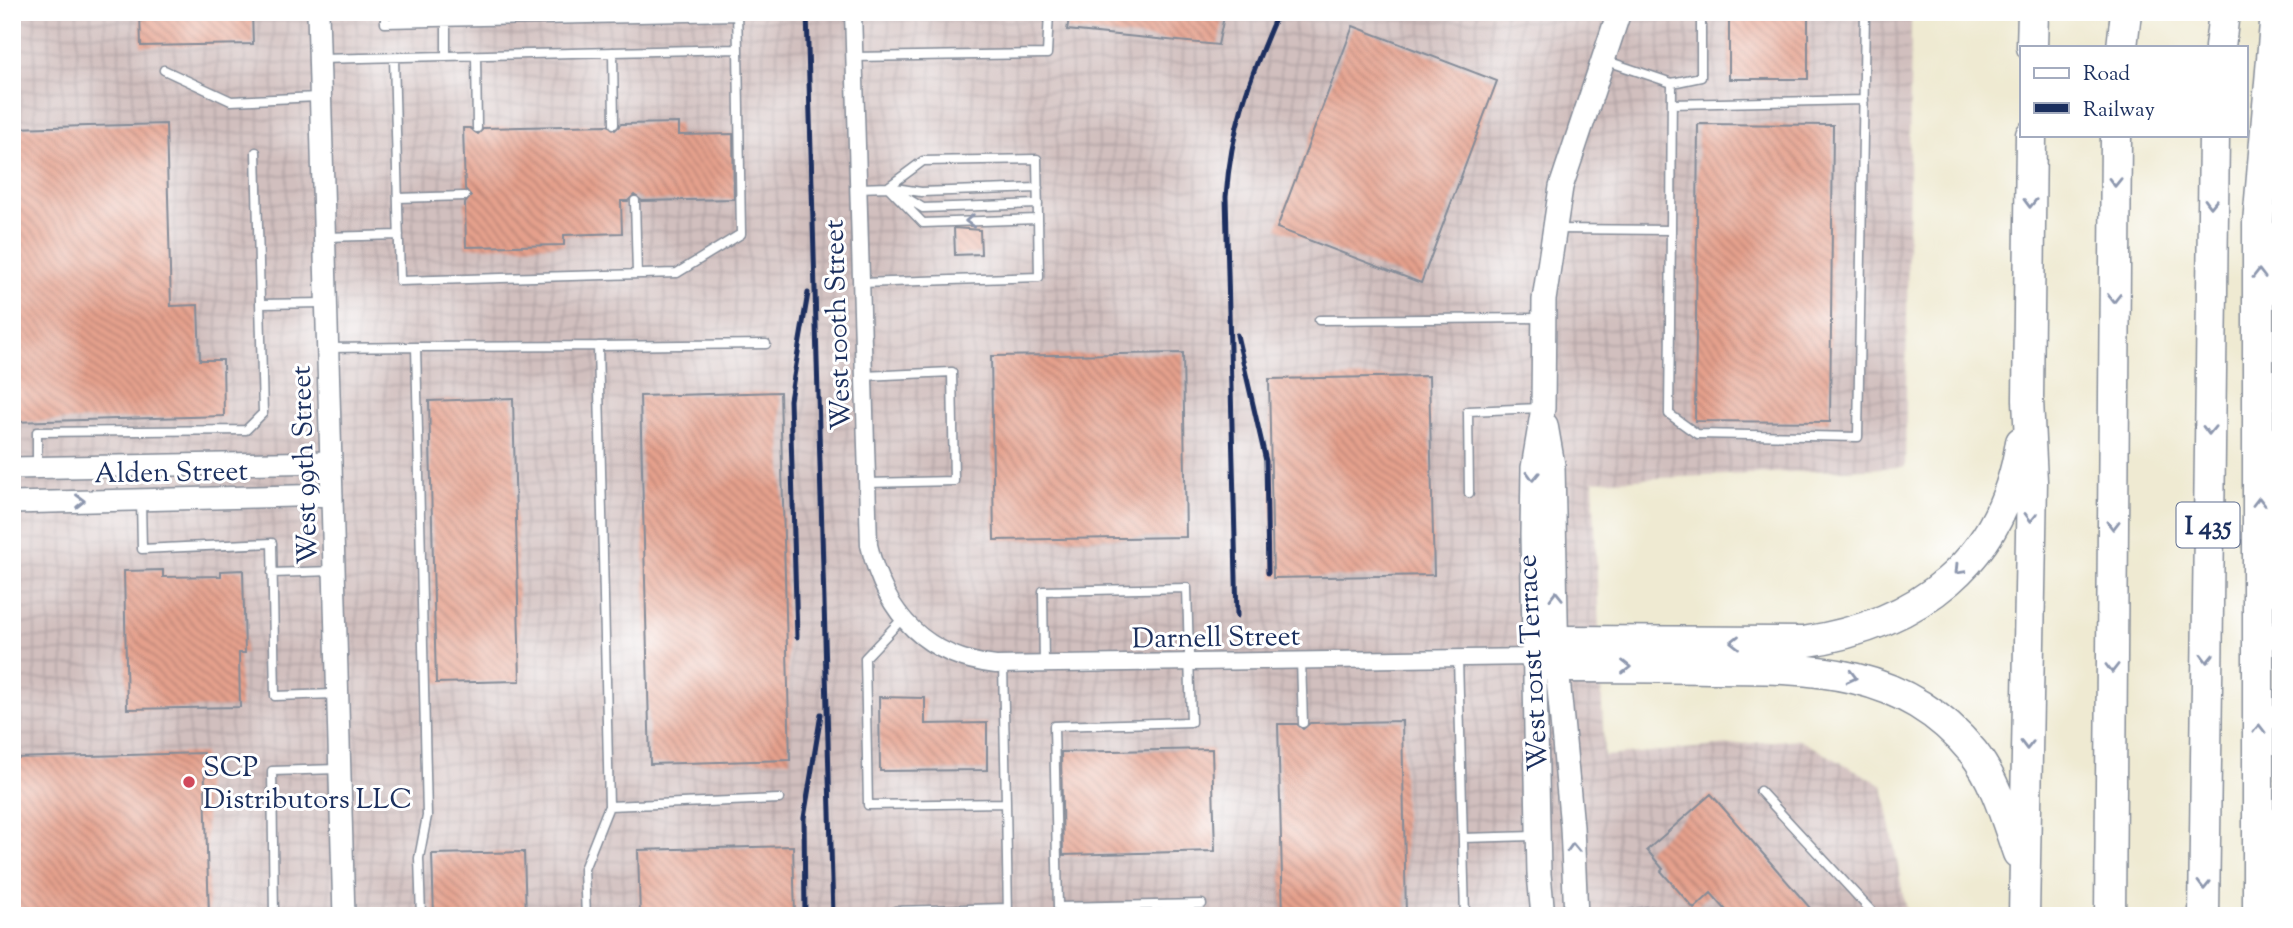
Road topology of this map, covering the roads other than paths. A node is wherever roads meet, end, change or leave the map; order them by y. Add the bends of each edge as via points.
1 (318, 12) edge
2 (385, 12) edge
3 (853, 12) edge
4 (1049, 12) edge
5 (1619, 12) edge
6 (1701, 12) edge
7 (1865, 12) edge
8 (2033, 12) edge
9 (2126, 12) edge
10 (2224, 12) edge
11 (2276, 12) edge
12 (737, 14) edge
13 (446, 22) junction
14 (2032, 46) edge
15 (2122, 46) edge
16 (2220, 46) edge
17 (738, 49) junction
18 (613, 52) junction
19 (476, 55) junction
20 (446, 56) junction
21 (854, 57) junction
22 (394, 58) junction
23 (320, 59) junction
24 (1603, 60) junction
25 (164, 70) dead end
26 (1671, 83) junction
27 (321, 97) junction
28 (1864, 100) junction
29 (1672, 104) junction
30 (614, 124) dead end
31 (477, 128) dead end
32 (2031, 136) edge
33 (2116, 136) edge
34 (2214, 136) edge
35 (256, 152) dead end
36 (888, 187) junction
37 (858, 188) junction
38 (1038, 188) junction
39 (465, 196) dead end
40 (398, 198) junction
41 (635, 201) dead end
42 (1038, 204) junction
43 (1038, 219) junction
44 (1553, 229) junction
45 (1671, 230) junction
46 (399, 234) junction
47 (324, 237) junction
48 (637, 274) junction
49 (861, 283) junction
50 (326, 303) junction
51 (260, 304) junction
52 (1544, 318) junction
53 (1319, 320) dead end
54 (766, 344) dead end
55 (598, 346) junction
56 (416, 347) junction
57 (328, 348) junction
58 (864, 376) junction
59 (2028, 400) junction
60 (1543, 408) junction
61 (331, 462) junction
62 (140, 466) junction
63 (12, 468) edge
64 (37, 468) junction
65 (867, 483) junction
66 (1469, 493) dead end
67 (332, 495) junction
68 (141, 499) junction
69 (12, 503) edge
70 (334, 571) junction
71 (272, 573) junction
72 (905, 622) junction
73 (1550, 655) junction
74 (1458, 658) junction
75 (1301, 660) junction
76 (1189, 662) junction
77 (1003, 665) junction
78 (1044, 665) junction
79 (338, 694) junction
80 (1303, 723) dead end
81 (340, 769) junction
82 (1760, 792) dead end
83 (779, 799) dead end
84 (1006, 803) junction
85 (609, 806) junction
86 (1538, 836) junction
87 (1463, 838) junction
88 (2024, 870) junction
89 (1202, 904) dead end
90 (1058, 907) junction
91 (1008, 912) edge
92 (274, 916) edge
93 (344, 916) edge
94 (421, 916) edge
95 (586, 916) edge
96 (895, 916) edge
97 (1066, 916) edge
98 (1465, 916) edge
99 (1543, 916) edge
100 (1576, 916) edge
101 (1616, 916) edge
102 (1657, 916) edge
103 (1876, 916) edge
104 (2024, 916) edge
105 (2110, 916) edge
106 (2204, 916) edge
107 (2258, 916) edge

1 - 23 street, West 99th Street
2 - 13 lane via 385,23
3 - 21 street, West 100th Street
4 - 21 lane via 1047,54
5 - 24 main road, West 101st Terrace
6 - 26 lane via 1701,77
7 - 28 lane
8 - 14 highway
9 - 15 highway
10 - 16 highway
107 -> 11 highway, I 435 via 2258,223
12 - 13 lane
12 - 17 lane
13 - 20 lane
17 - 18 lane
17 - 48 lane via 741,234 677,273
18 - 19 lane
18 - 30 lane
19 - 20 lane
19 - 31 lane
20 - 22 lane
21 - 37 street, West 100th Street
22 - 23 lane
22 - 40 lane
23 - 27 street, West 99th Street
24 - 26 lane
24 - 44 main road, West 101st Terrace via 1575,139
25 - 27 lane via 231,101
26 - 29 lane
27 - 47 street, West 99th Street
28 - 29 lane
28 - 45 lane via 1858,437 1697,435 1670,414
29 - 45 lane
32 -> 59 highway
33 -> 105 highway
34 -> 106 highway, I 435
35 - 51 lane
36 - 37 lane
36 - 38 lane via 922,192
36 - 38 lane via 923,161 1037,159
36 - 42 lane via 923,208
43 -> 36 lane via 923,223
37 - 49 street, West 100th Street
38 - 42 lane
39 - 40 lane
40 - 46 lane
41 - 48 lane
42 - 43 lane
43 - 49 lane via 1039,277
44 - 45 lane
44 - 52 main road, West 101st Terrace
46 - 47 lane
46 - 48 lane via 400,281
47 - 50 street, West 99th Street
49 - 58 street, West 100th Street
50 - 51 lane
50 - 57 street, West 99th Street
51 - 64 lane via 263,413 246,430 37,432
52 - 53 lane
52 - 60 main road, West 101st Terrace
54 - 55 lane
55 - 56 lane
55 - 85 lane
56 - 57 lane
56 - 94 lane via 427,816 419,858
57 - 61 street, West 99th Street
58 - 65 street, West 100th Street
58 - 65 lane via 951,372 954,481
59 -> 73 highway via 2019,460 1999,515 1969,559 1913,608 1855,632 1803,642
59 -> 88 highway via 2032,481
60 - 66 lane via 1468,411
60 - 73 main road, West 101st Terrace via 1553,465
61 - 62 street, Alden Street
61 - 67 street, West 99th Street
62 - 64 street, Alden Street
62 - 68 street
63 - 64 street, Alden Street
65 - 72 street, West 100th Street via 869,545 877,578
67 - 68 street, Alden Street
67 - 70 street, West 99th Street
69 -> 68 street, Alden Street
68 - 71 lane via 142,548 271,543
70 - 71 lane
70 - 79 street, West 99th Street
71 - 79 lane via 275,696
72 - 77 street, Darnell Street via 948,654
72 - 84 lane via 865,658 868,806
73 - 74 street, Darnell Street
73 - 86 main road, West 101st Terrace
73 -> 88 highway via 1830,671 1888,687 1941,720 1974,754 1996,790
100 -> 73 main road, West 101st Terrace via 1572,827
74 - 75 street, Darnell Street
74 - 87 lane
75 - 76 street, Darnell Street
75 - 80 lane
76 - 78 street, Darnell Street
76 - 78 lane via 1187,588 1043,592
76 - 90 lane via 1191,722 1054,726
77 - 78 street, Darnell Street
77 - 84 lane
79 - 81 street, West 99th Street
81 - 92 lane via 272,771
81 - 93 street, West 99th Street
82 - 103 lane
83 - 85 lane
84 - 91 lane
85 - 95 lane via 584,869
86 - 87 lane
86 - 99 main road, West 101st Terrace
87 - 98 lane
88 - 104 highway
89 - 90 lane
90 - 97 lane
91 - 96 lane via 895,911
101 - 102 lane via 1651,911

